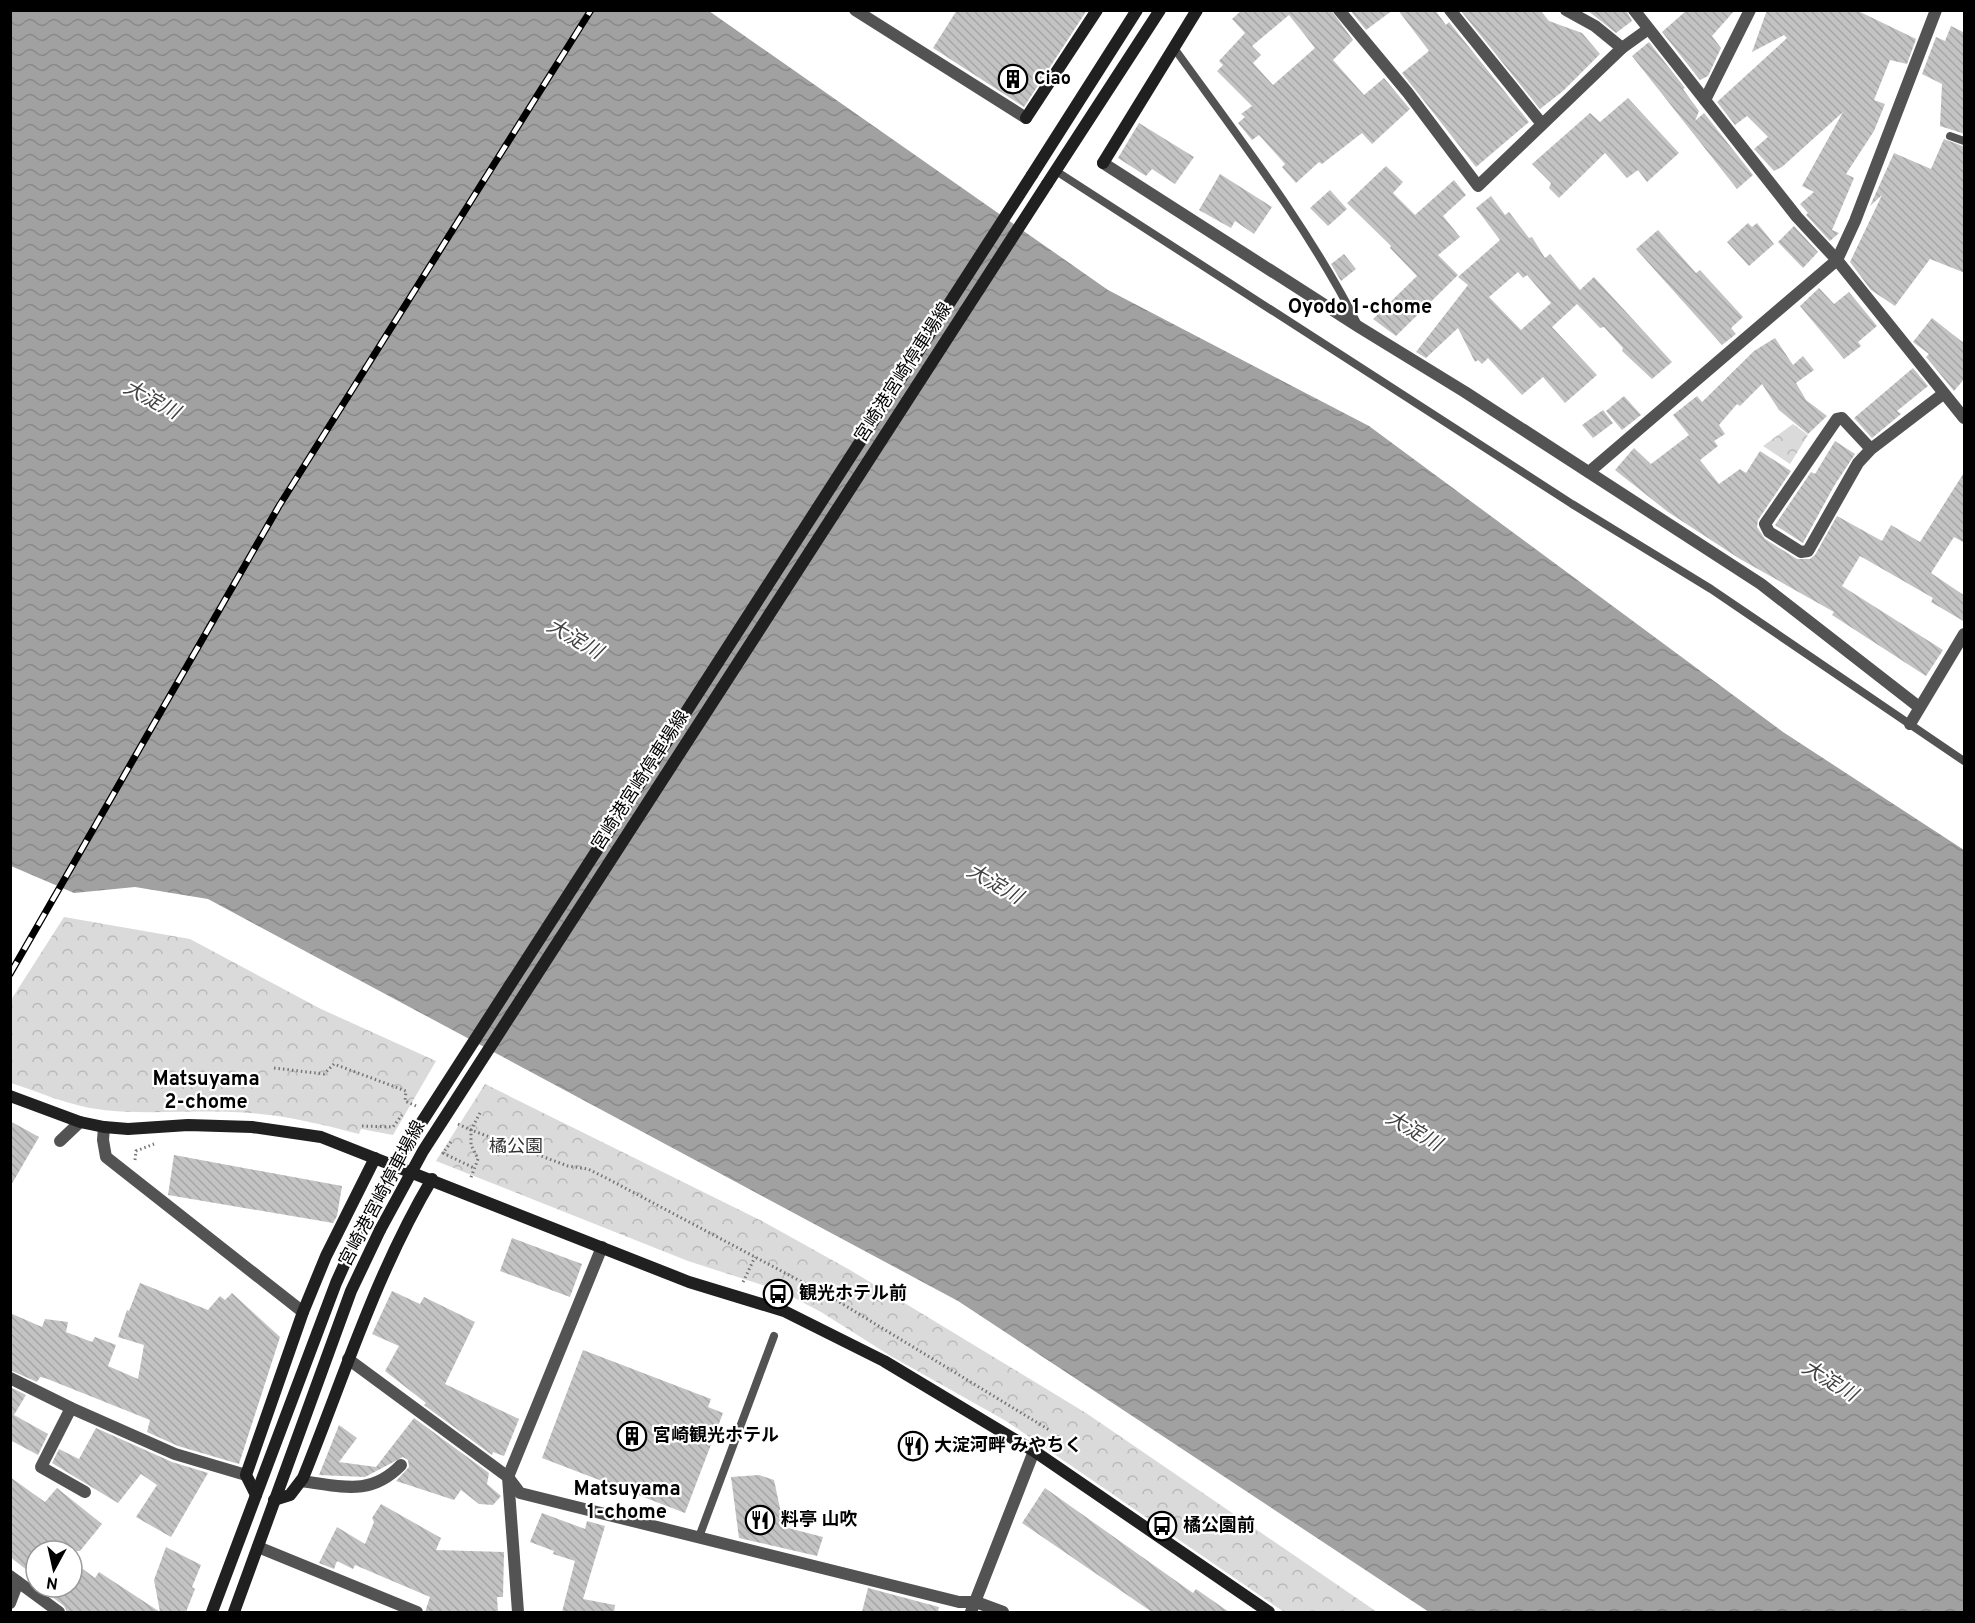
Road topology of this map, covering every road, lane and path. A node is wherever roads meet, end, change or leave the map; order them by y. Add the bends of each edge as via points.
1 (855, 10) edge
2 (1097, 10) edge
3 (1137, 10) edge
4 (1160, 10) edge
5 (1197, 10) edge
6 (1339, 10) edge
7 (1450, 10) edge
8 (1566, 10) edge
9 (1634, 10) edge
10 (1750, 10) edge
11 (1936, 10) edge
12 (1647, 30) junction
13 (1174, 48) junction
14 (1622, 48) junction
15 (1705, 100) junction
16 (1026, 117) joint
17 (1542, 124) junction
18 (1950, 136) dead end
19 (1965, 141) edge
20 (1103, 163) joint
21 (1056, 171) junction
22 (1837, 260) junction
23 (1359, 327) junction
24 (1942, 394) junction
25 (1963, 411) edge
26 (1871, 449) junction
27 (1589, 472) junction
28 (1965, 634) edge
29 (1919, 707) junction
30 (1910, 724) junction
31 (1965, 761) edge
32 (274, 1068) dead end
33 (10, 1096) edge
34 (405, 1101) dead end
35 (480, 1113) dead end
36 (402, 1115) dead end
37 (80, 1122) junction
38 (362, 1126) dead end
39 (104, 1127) junction
40 (60, 1142) dead end
41 (450, 1142) dead end
42 (160, 1143) dead end
43 (375, 1158) junction
44 (135, 1162) dead end
45 (474, 1168) dead end
46 (432, 1179) junction
47 (602, 1247) junction
48 (755, 1257) junction
49 (742, 1282) dead end
50 (303, 1311) junction
51 (774, 1336) dead end
52 (348, 1359) junction
53 (10, 1378) edge
54 (71, 1408) junction
55 (1052, 1431) dead end
56 (1034, 1451) junction
57 (400, 1465) dead end
58 (246, 1475) junction
59 (508, 1477) junction
60 (301, 1481) junction
61 (85, 1492) dead end
62 (256, 1495) junction
63 (274, 1500) junction
64 (699, 1537) junction
65 (258, 1547) junction
66 (14, 1579) edge
67 (10, 1603) edge
68 (974, 1607) edge
69 (59, 1612) edge
70 (212, 1612) edge
71 (234, 1612) edge
72 (417, 1612) edge
73 (518, 1612) edge
74 (1003, 1612) edge
75 (1269, 1612) edge

1 - 16 street
2 - 16 main road
3 - 62 main road, 宮崎港宮崎停車場線, bridge via 407,1145 363,1223 336,1283
4 - 21 main road, 宮崎港宮崎停車場線
5 - 13 main road
6 - 17 street via 1478,186
7 - 17 street
8 - 14 street via 1595,26
9 - 12 street
10 - 15 street
11 - 22 street
12 - 14 street
12 - 15 street
13 - 20 main road
13 - 23 lane via 1257,161
14 - 17 street
15 - 22 street via 1797,217
18 - 19 lane
20 - 23 street
21 - 30 lane via 1572,504 1711,589
21 - 63 main road, 宮崎港宮崎停車場線, bridge via 423,1151 351,1292
22 - 24 street
22 - 27 street
23 - 27 street
24 - 25 street
24 - 26 street
26 - 26 street via 1858,463 1808,551 1801,552 1769,532 1765,524 1837,419 1842,418
27 - 29 street via 1761,584
28 - 29 street
29 - 30 street
30 - 31 lane
32 - 34 path via 324,1074 334,1064 406,1091
33 - 37 main road
35 - 48 path via 471,1130 568,1166 588,1169
36 - 38 path via 393,1127
37 - 39 main road
37 - 40 street
39 - 43 main road via 128,1130 188,1125 252,1126 321,1137
39 - 50 street via 106,1157
41 - 45 path via 443,1153
42 - 44 path via 136,1150
43 - 46 main road
43 - 50 main road
46 - 47 main road
46 - 52 main road via 378,1284
47 - 56 main road via 689,1282 784,1311 884,1361
47 - 59 street
48 - 49 path
48 - 55 path via 836,1300
50 - 58 main road
51 - 64 lane
52 - 59 street
52 - 60 main road
53 - 54 street
54 - 58 street via 176,1454
54 - 61 street via 41,1467
56 - 68 street
56 - 75 main road
57 - 60 street via 374,1486
58 - 62 main road
59 - 64 street via 520,1493
59 - 73 street
60 - 63 main road via 290,1495
62 - 70 main road, 宮崎港宮崎停車場線
63 - 65 main road, 宮崎港宮崎停車場線
64 - 68 street
65 - 71 main road, 宮崎港宮崎停車場線
65 - 72 street
66 - 67 street
66 - 69 street
68 - 74 street

